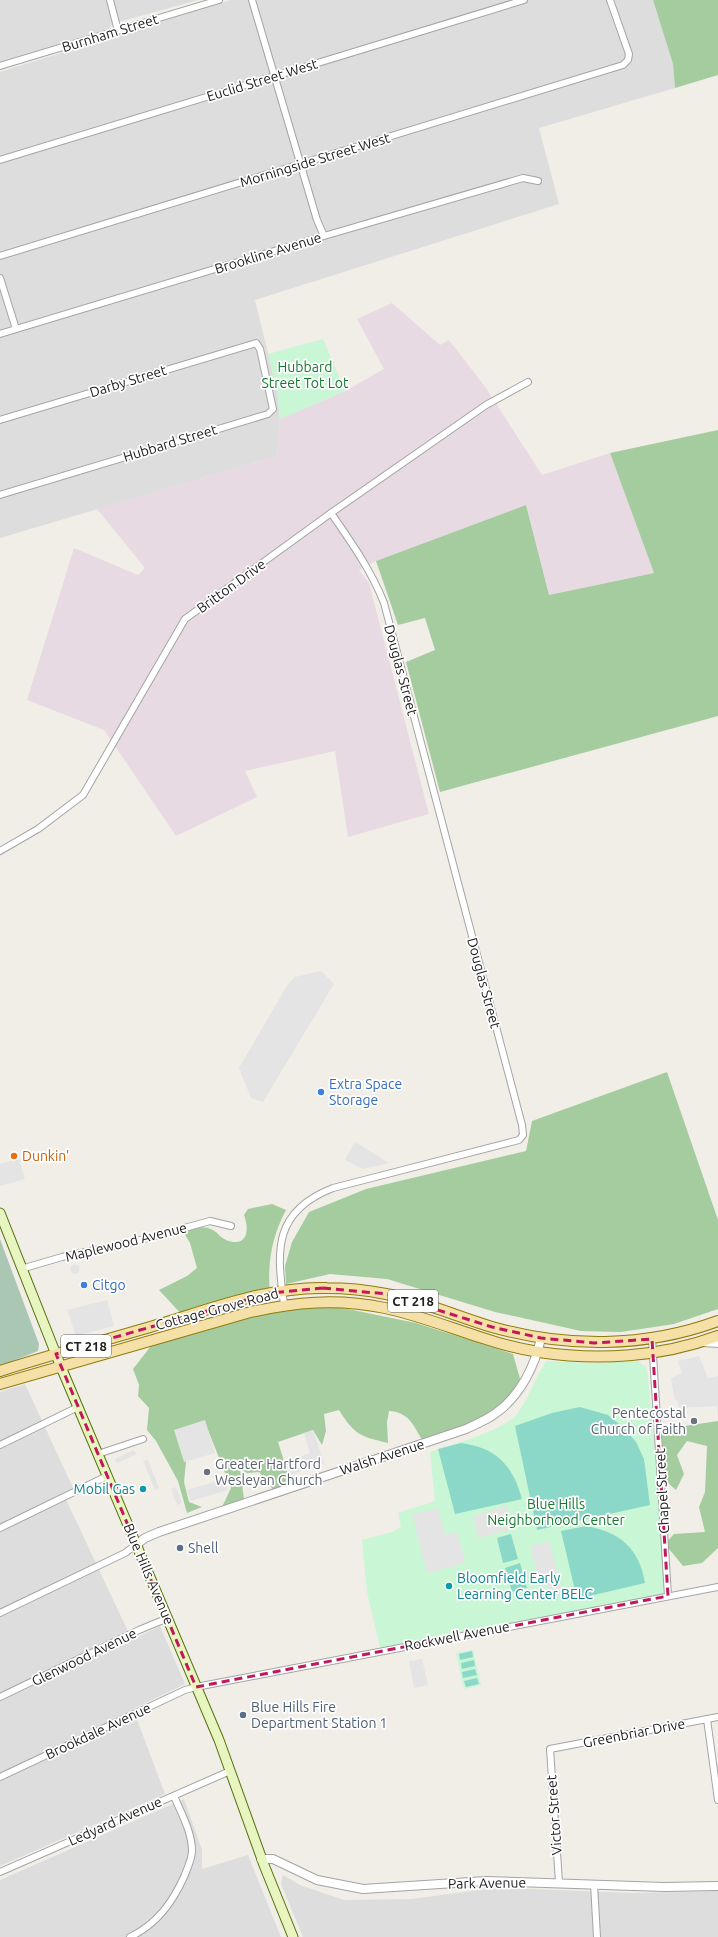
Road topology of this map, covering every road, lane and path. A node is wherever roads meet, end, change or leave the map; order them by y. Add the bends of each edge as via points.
1 (110, 0) edge
2 (219, 0) edge
3 (252, 0) edge
4 (524, 0) edge
5 (610, 0) edge
6 (118, 31) junction
7 (0, 66) edge
8 (275, 77) junction
9 (0, 160) edge
10 (301, 165) junction
11 (538, 181) dead end
12 (324, 236) junction
13 (0, 256) edge
14 (0, 278) edge
15 (16, 329) junction
16 (0, 334) edge
17 (256, 343) joint
18 (528, 382) dead end
19 (0, 420) edge
20 (0, 495) edge
21 (331, 513) junction
22 (0, 852) edge
23 (0, 1213) edge
24 (231, 1226) dead end
25 (21, 1268) junction
26 (282, 1291) junction
27 (284, 1304) junction
28 (718, 1321) edge
29 (718, 1336) edge
30 (541, 1338) junction
31 (652, 1338) junction
32 (695, 1343) junction
33 (718, 1344) edge
34 (538, 1352) junction
35 (654, 1353) junction
36 (56, 1354) junction
37 (61, 1367) junction
38 (0, 1371) edge
39 (0, 1384) edge
40 (78, 1407) junction
41 (143, 1439) dead end
42 (0, 1445) edge
43 (98, 1454) junction
44 (107, 1476) junction
45 (0, 1528) edge
46 (136, 1544) junction
47 (718, 1586) edge
48 (668, 1596) junction
49 (0, 1613) edge
50 (168, 1618) junction
51 (196, 1686) junction
52 (0, 1697) edge
53 (718, 1717) edge
54 (707, 1719) junction
55 (550, 1749) joint
56 (230, 1771) junction
57 (0, 1777) edge
58 (174, 1796) junction
59 (718, 1800) edge
60 (262, 1859) junction
61 (0, 1872) edge
62 (559, 1882) junction
63 (594, 1884) junction
64 (718, 1886) edge
65 (130, 1937) edge
66 (293, 1937) edge
67 (597, 1937) edge

1 - 6 street
2 - 6 street, Burnham Street
3 - 8 street
4 - 8 street, Euclid Street West
5 - 10 street, Morningside Street West via 628,51 626,64
6 - 7 street, Burnham Street
8 - 9 street, Euclid Street West
8 - 10 street
10 - 12 street
10 - 13 street, Morningside Street West
11 - 12 street, Brookline Avenue via 523,178
12 - 15 street, Brookline Avenue
14 - 15 street
15 - 16 street, Brookline Avenue
17 - 19 street, Darby Street
17 - 20 street, Hubbard Street via 260,350 273,408 268,414
18 - 21 street, Britton Drive via 486,405
21 - 22 street, Britton Drive via 184,619 83,795 38,829
21 - 26 street, Douglas Street via 376,582 384,603 523,1134 520,1140 317,1194 296,1213 283,1232 278,1259
23 - 25 main road, Blue Hills Avenue
24 - 25 street, Maplewood Avenue via 210,1221
25 - 36 main road, Blue Hills Avenue
26 - 27 street, Douglas Street
26 - 30 main road, Cottage Grove Road / CT 218 via 323,1288 372,1291 492,1327
26 - 36 main road, Cottage Grove Road / CT 218 via 235,1302
27 - 34 main road, Cottage Grove Road / CT 218 via 328,1302 386,1308 492,1341
27 - 37 main road, Cottage Grove Road / CT 218
28 - 31 main road, Cottage Grove Road / CT 218
29 - 32 main road, Cottage Grove Road / CT 218
30 - 31 main road, Cottage Grove Road / CT 218 via 594,1343
30 - 34 street, Walsh Avenue
31 - 35 street, Chapel Street
32 - 33 street, Cottage Grove Road
32 - 35 main road, Cottage Grove Road / CT 218
34 - 35 main road, Cottage Grove Road / CT 218 via 586,1356
34 - 46 street, Walsh Avenue via 522,1386 508,1404 466,1429 155,1534
35 - 48 street, Chapel Street
36 - 37 main road, Blue Hills Avenue
36 - 38 main road, Cottage Grove Road / CT 218
37 - 39 main road, Cottage Grove Road / CT 218
37 - 40 main road, Blue Hills Avenue
40 - 42 street
40 - 43 main road, Blue Hills Avenue
41 - 43 street
43 - 44 main road, Blue Hills Avenue
44 - 45 street
44 - 46 main road, Blue Hills Avenue
46 - 49 street via 125,1553
46 - 50 main road, Blue Hills Avenue
47 - 48 street, Rockwell Avenue
48 - 51 street, Rockwell Avenue
50 - 51 main road, Blue Hills Avenue
50 - 52 street, Glenwood Avenue
51 - 56 main road, Blue Hills Avenue
51 - 57 street, Brookdale Avenue
53 - 54 street, Greenbriar Drive
54 - 55 street, Greenbriar Drive
54 - 59 street
55 - 62 street, Victor Street
56 - 58 street, Ledyard Avenue
56 - 60 main road, Blue Hills Avenue
58 - 61 street, Ledyard Avenue
58 - 65 street via 190,1834 192,1852 188,1868 166,1910
60 - 62 street, Park Avenue via 273,1859 317,1880 363,1889 486,1881
60 - 66 main road, Blue Hills Avenue
62 - 63 street, Park Avenue
63 - 64 street, Park Avenue
63 - 67 street

